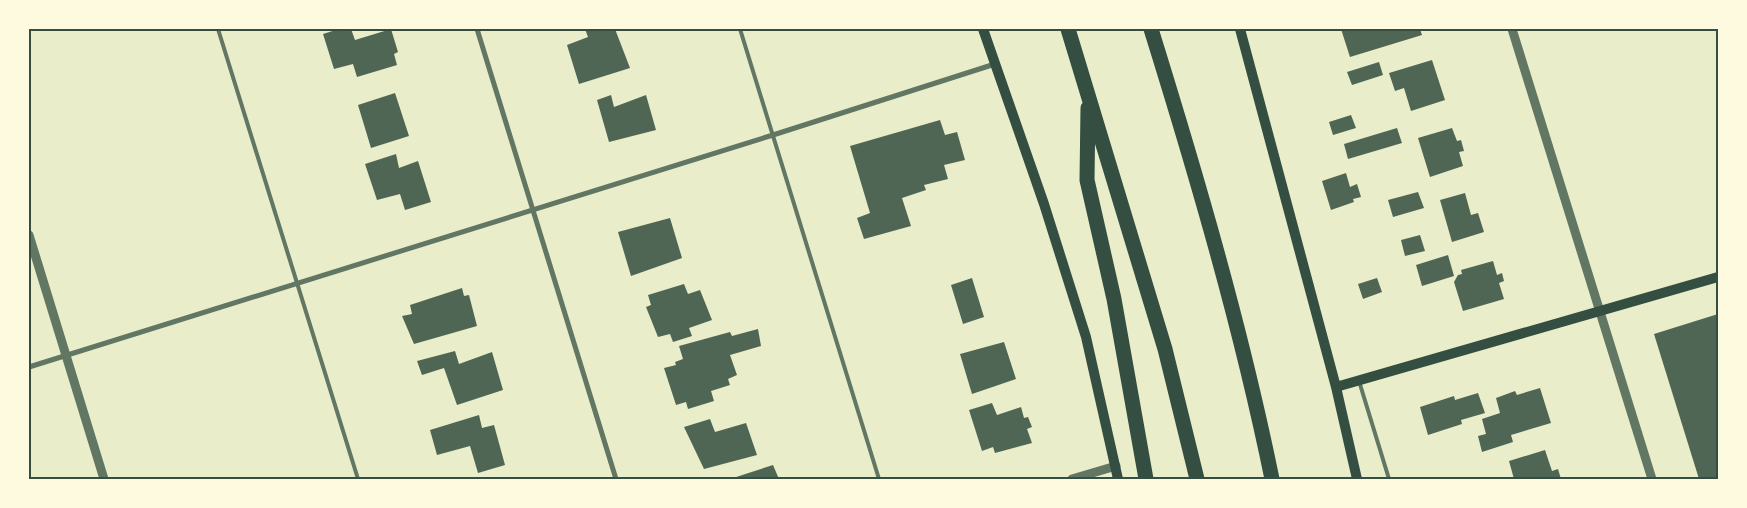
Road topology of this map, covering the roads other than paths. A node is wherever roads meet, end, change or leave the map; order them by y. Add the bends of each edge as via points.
1 (218, 29) edge
2 (478, 29) edge
3 (740, 29) edge
4 (983, 29) edge
5 (1068, 29) edge
6 (1151, 29) edge
7 (1240, 29) edge
8 (1512, 29) edge
9 (995, 64) junction
10 (1089, 94) junction
11 (773, 135) junction
12 (532, 210) junction
13 (29, 236) edge
14 (1718, 277) edge
15 (298, 282) junction
16 (1601, 311) junction
17 (66, 355) junction
18 (29, 366) edge
19 (1359, 381) junction
20 (1336, 387) junction
21 (1116, 466) junction
22 (104, 479) edge
23 (358, 479) edge
24 (616, 479) edge
25 (879, 479) edge
26 (1072, 479) edge
27 (1118, 479) edge
28 (1146, 479) edge
29 (1197, 479) edge
30 (1272, 479) edge
31 (1357, 479) edge
32 (1389, 479) edge
33 (1652, 479) edge

1 - 15 lane
2 - 12 street
3 - 11 lane
4 - 9 main road
5 - 10 highway
6 - 30 highway via 1194,169 1257,406
7 - 20 main road
8 - 16 street
9 - 11 street
9 - 21 main road via 1086,336
10 - 28 highway via 1087,180 1114,299
10 - 29 highway via 1165,349
11 - 12 street
11 - 25 lane
12 - 15 street
12 - 24 street
13 - 17 street
14 - 16 main road
15 - 17 street
15 - 23 lane
16 - 19 main road
16 - 33 street
17 - 18 street
17 - 22 street
19 - 20 main road
19 - 32 lane
20 - 31 main road
21 - 26 street
21 - 27 main road

